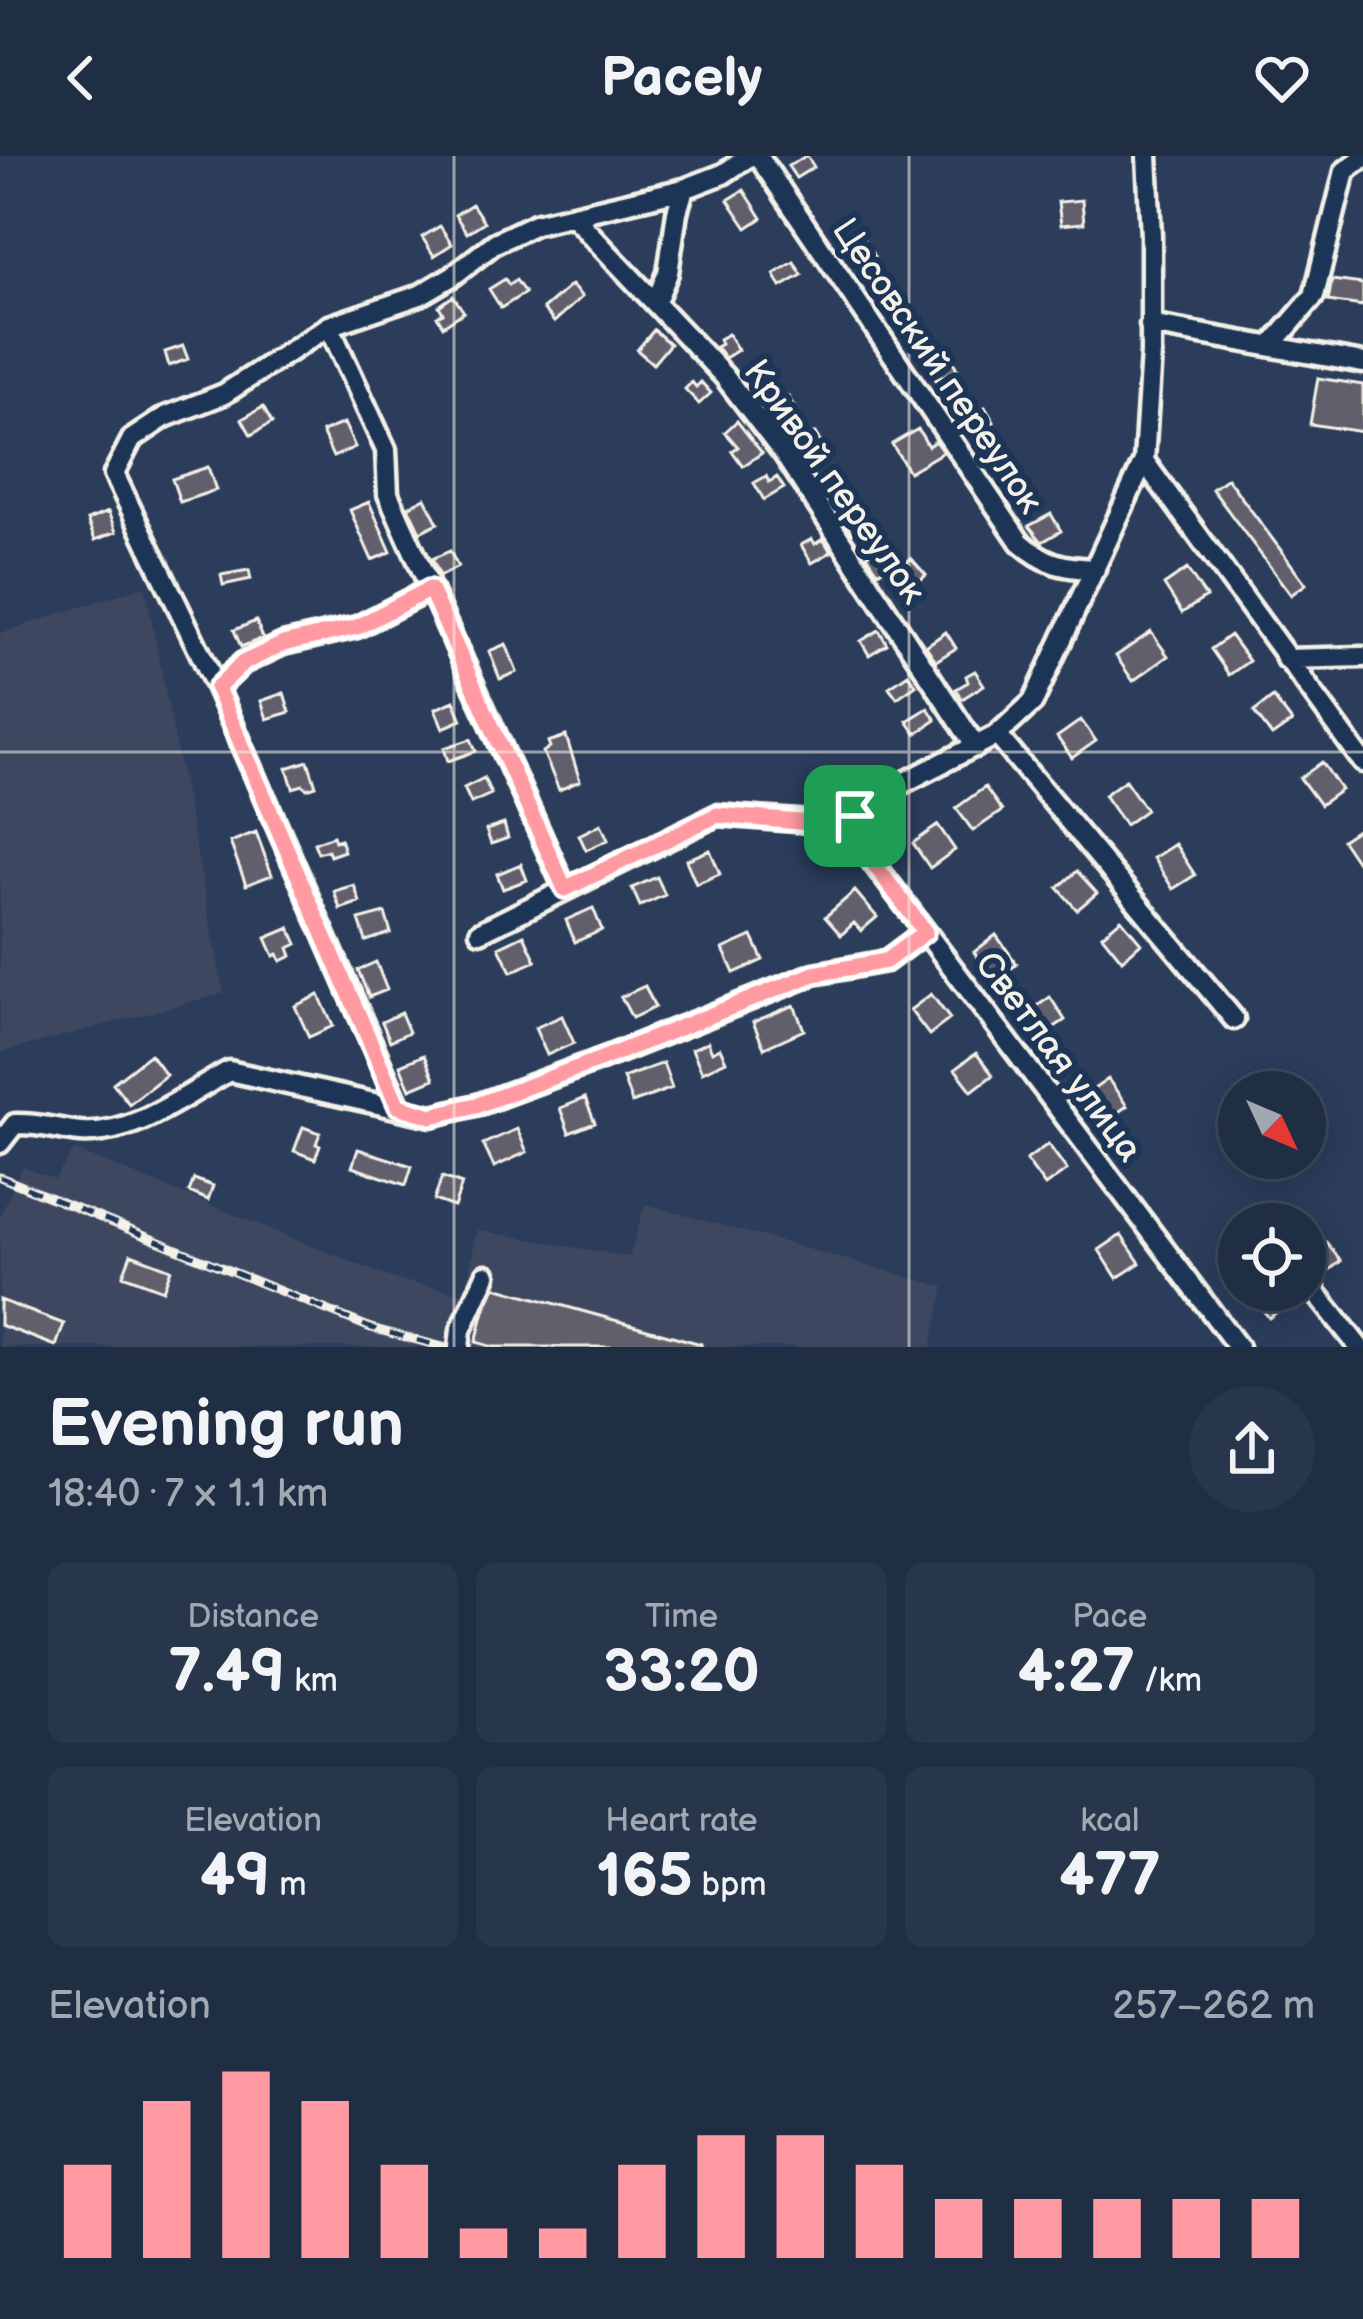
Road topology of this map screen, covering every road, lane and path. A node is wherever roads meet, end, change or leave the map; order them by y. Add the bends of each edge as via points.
1 (754, 156) edge
2 (1147, 156) edge
3 (1363, 158) edge
4 (684, 189) junction
5 (573, 216) junction
6 (656, 301) junction
7 (1150, 325) junction
8 (329, 326) junction
9 (1272, 345) junction
10 (1363, 363) edge
11 (1144, 461) junction
12 (1095, 569) junction
13 (430, 589) junction
14 (1363, 657) edge
15 (1286, 659) junction
16 (217, 688) junction
17 (997, 736) junction
18 (976, 747) junction
19 (1363, 761) edge
20 (855, 816) junction
21 (565, 889) junction
22 (480, 932) dead end
23 (925, 932) junction
24 (1234, 1019) dead end
25 (398, 1106) junction
26 (0, 1142) edge
27 (486, 1275) dead end
28 (1326, 1306) edge
29 (459, 1347) edge
30 (1238, 1347) edge
31 (1359, 1347) edge

1 - 4 street
1 - 12 street, Цесовский переулок via 1020,542 1065,568
2 - 7 street
3 - 9 street via 1345,171 1314,296
4 - 5 street
4 - 6 street
5 - 6 street, Кривой переулок
5 - 8 street via 495,244 420,295
6 - 18 street, Кривой переулок via 784,454
7 - 9 street
7 - 11 street
8 - 13 street via 386,450 388,494
8 - 16 street via 224,394 132,440 114,474
9 - 10 street
11 - 12 street
11 - 15 street
12 - 17 street via 1033,702
13 - 16 street via 357,627 283,644 243,663
13 - 21 street
14 - 15 street
15 - 19 street
16 - 25 street
17 - 18 street
17 - 24 street
18 - 20 street via 866,802
20 - 21 street via 811,823 717,815
20 - 23 street, Светлая улица via 857,841
21 - 22 street
23 - 25 street via 886,961 814,974 480,1104 432,1116
23 - 30 street, Светлая улица
25 - 26 street via 229,1071 131,1125 84,1132 15,1124
27 - 29 street
28 - 31 street

